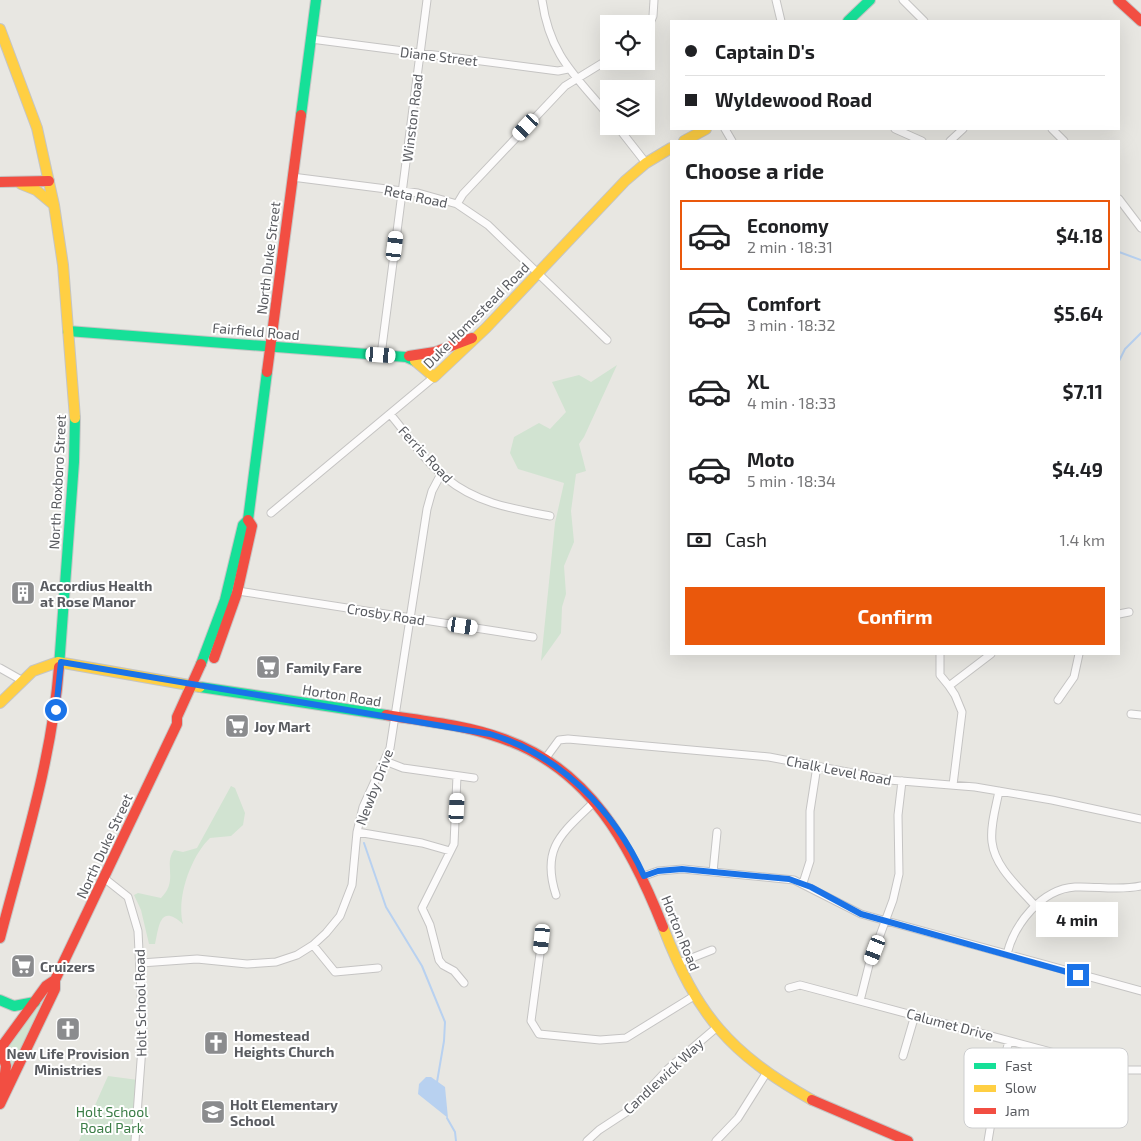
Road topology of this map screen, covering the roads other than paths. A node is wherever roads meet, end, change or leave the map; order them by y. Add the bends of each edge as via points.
1 (316, 0) edge
2 (427, 0) edge
3 (542, 0) edge
4 (654, 0) edge
5 (776, 0) edge
6 (870, 0) edge
7 (904, 0) edge
8 (1121, 3) edge
9 (653, 15) edge
10 (781, 20) edge
11 (849, 20) edge
12 (923, 20) edge
13 (1141, 21) edge
14 (0, 29) edge
15 (311, 39) junction
16 (420, 53) junction
17 (600, 64) edge
18 (568, 69) junction
19 (576, 78) junction
20 (600, 106) edge
21 (704, 130) edge
22 (897, 130) edge
23 (962, 130) edge
24 (1053, 130) edge
25 (624, 135) edge
26 (686, 140) edge
27 (920, 140) edge
28 (951, 140) edge
29 (1063, 140) edge
30 (670, 149) edge
31 (646, 163) junction
32 (292, 177) junction
33 (49, 181) junction
34 (0, 182) edge
35 (15, 182) junction
36 (402, 191) junction
37 (1120, 200) edge
38 (456, 204) junction
39 (54, 205) junction
40 (1141, 228) edge
41 (538, 272) junction
42 (68, 331) junction
43 (477, 336) junction
44 (607, 340) dead end
45 (270, 346) junction
46 (381, 355) junction
47 (406, 357) junction
48 (434, 377) junction
49 (390, 414) junction
50 (441, 474) junction
51 (271, 514) dead end
52 (550, 516) dead end
53 (248, 520) junction
54 (238, 591) junction
55 (1129, 612) dead end
56 (1120, 614) edge
57 (410, 618) junction
58 (533, 637) dead end
59 (940, 655) edge
60 (987, 655) edge
61 (1079, 655) edge
62 (61, 662) junction
63 (0, 668) edge
64 (23, 681) junction
65 (197, 686) junction
66 (948, 686) junction
67 (1058, 700) dead end
68 (0, 703) edge
69 (1131, 714) dead end
70 (1141, 715) edge
71 (395, 717) junction
72 (545, 759) junction
73 (386, 761) junction
74 (817, 766) junction
75 (457, 776) junction
76 (474, 778) dead end
77 (902, 781) junction
78 (953, 785) junction
79 (999, 791) junction
80 (595, 801) junction
81 (1141, 819) edge
82 (357, 832) junction
83 (717, 832) dead end
84 (450, 851) junction
85 (713, 872) junction
86 (644, 876) junction
87 (104, 878) junction
88 (803, 883) junction
89 (1141, 886) edge
90 (556, 895) dead end
91 (1036, 907) junction
92 (885, 922) junction
93 (0, 938) edge
94 (542, 939) dead end
95 (313, 945) junction
96 (712, 950) dead end
97 (1007, 954) junction
98 (141, 963) junction
99 (679, 963) junction
100 (378, 968) dead end
101 (55, 980) junction
102 (464, 983) dead end
103 (789, 988) dead end
104 (1141, 991) edge
105 (694, 996) junction
106 (0, 1000) edge
107 (860, 1001) junction
108 (35, 1002) junction
109 (914, 1015) junction
110 (716, 1028) junction
111 (1009, 1040) junction
112 (0, 1047) edge
113 (1007, 1048) edge
114 (1038, 1048) edge
115 (903, 1056) dead end
116 (1128, 1070) edge
117 (1141, 1070) edge
118 (767, 1072) junction
119 (1, 1102) edge
120 (990, 1128) edge
121 (135, 1141) edge
122 (587, 1141) edge
123 (716, 1141) edge
124 (908, 1141) edge
125 (988, 1141) edge

1 - 15 main road, North Duke Street
2 - 16 street, Winston Road
3 - 18 street via 549,32
4 - 9 street
5 - 10 street
6 - 11 main road
7 - 12 street
8 - 13 main road
14 - 33 main road, North Roxboro Street via 37,128
15 - 16 street, Diane Street
15 - 32 main road, North Duke Street
16 - 18 street, Diane Street via 558,71
16 - 36 street, Winston Road
17 - 19 street
18 - 19 street
19 - 20 street
19 - 38 street
21 - 26 main road
22 - 27 street
23 - 28 street
24 - 29 street
25 - 31 street
30 - 31 main road, Duke Homestead Road
31 - 41 main road, Duke Homestead Road
32 - 36 street, Reta Road
32 - 45 main road, North Duke Street
33 - 35 main road
33 - 39 main road, North Roxboro Street
34 - 35 main road
35 - 39 main road via 36,190
36 - 38 street, Reta Road
36 - 46 street, Winston Road
37 - 40 street
38 - 41 street, Reta Road via 488,225
39 - 42 main road, North Roxboro Street
41 - 43 main road, Duke Homestead Road
41 - 44 street, Reta Road
42 - 45 main road, Fairfield Road
42 - 62 main road, North Roxboro Street via 74,389 74,442
43 - 47 main road via 435,352
43 - 48 main road, Duke Homestead Road
45 - 46 main road, Fairfield Road
45 - 53 main road, North Duke Street
46 - 47 main road, Fairfield Road
47 - 48 main road, Fairfield Road via 419,362
48 - 49 street, Duke Homestead Road
49 - 50 street, Ferris Road
49 - 51 street, Duke Homestead Road
50 - 52 street, Ferris Road via 495,505
50 - 57 street, Newby Drive via 429,501
53 - 54 main road, North Duke Street via 252,526
53 - 65 main road, North Duke Street via 243,525 226,601
54 - 57 street, Crosby Road
54 - 65 main road, North Duke Street via 230,618
55 - 56 street
57 - 58 street, Crosby Road
57 - 71 street, Newby Drive
59 - 66 street via 940,675
60 - 66 street
61 - 67 street via 1074,676
62 - 64 main road via 40,668
62 - 65 main road, Horton Road
62 - 93 main road, North Roxboro Street via 48,754
63 - 64 street
64 - 68 main road
65 - 71 main road, Horton Road
65 - 87 main road, North Duke Street via 184,719 177,724
66 - 78 street via 962,712
69 - 70 street
71 - 72 main road, Horton Road via 490,734
71 - 73 street, Newby Drive
72 - 74 street, Chalk Level Road via 559,740 568,739 769,757
72 - 80 main road, Horton Road
73 - 75 street via 403,768
73 - 82 street, Newby Drive via 363,807
74 - 77 street, Chalk Level Road
74 - 88 street via 810,811 810,861
75 - 76 street
75 - 84 street via 455,841
77 - 78 street, Chalk Level Road
77 - 92 street via 898,815 898,874
78 - 79 street, Chalk Level Road
79 - 81 street, Chalk Level Road
79 - 91 street via 992,836 994,852 1001,866
80 - 86 main road, Horton Road via 619,830
80 - 90 street via 571,822 555,844 550,872
82 - 84 street
82 - 95 street, Newby Drive via 354,876 347,902 334,925
83 - 85 street
84 - 102 street via 422,908 439,960
85 - 86 street via 667,869
85 - 88 street
86 - 99 main road, Horton Road
87 - 98 street, Holt School Road via 122,890 130,901 138,931
87 - 101 main road, North Duke Street
88 - 92 street via 853,911
89 - 91 street via 1111,889 1070,887 1054,893
91 - 97 street via 1015,930
92 - 97 street
92 - 107 street
94 - 105 street via 531,1021 540,1034 600,1040 626,1038
95 - 98 street, Newby Drive via 297,955 264,964 197,959
95 - 100 street via 335,972
96 - 99 street
97 - 104 street
98 - 121 street, Holt School Road via 143,1043
99 - 105 main road, Horton Road
101 - 108 main road, North Duke Street via 46,986
101 - 119 main road, North Duke Street via 55,990
103 - 107 street, Calumet Drive via 800,985
105 - 110 main road, Horton Road
106 - 108 main road via 14,1006
107 - 109 street, Calumet Drive
108 - 112 main road, North Duke Street
109 - 111 street, Calumet Drive
109 - 115 street
110 - 118 main road, Horton Road
110 - 122 street, Candlewick Way via 668,1069 631,1109
111 - 113 street
111 - 114 street, Calumet Drive
112 - 119 main road via 6,1066
116 - 117 street, Calumet Drive
118 - 123 street via 738,1118
118 - 124 main road, Horton Road via 851,1118
120 - 125 street

